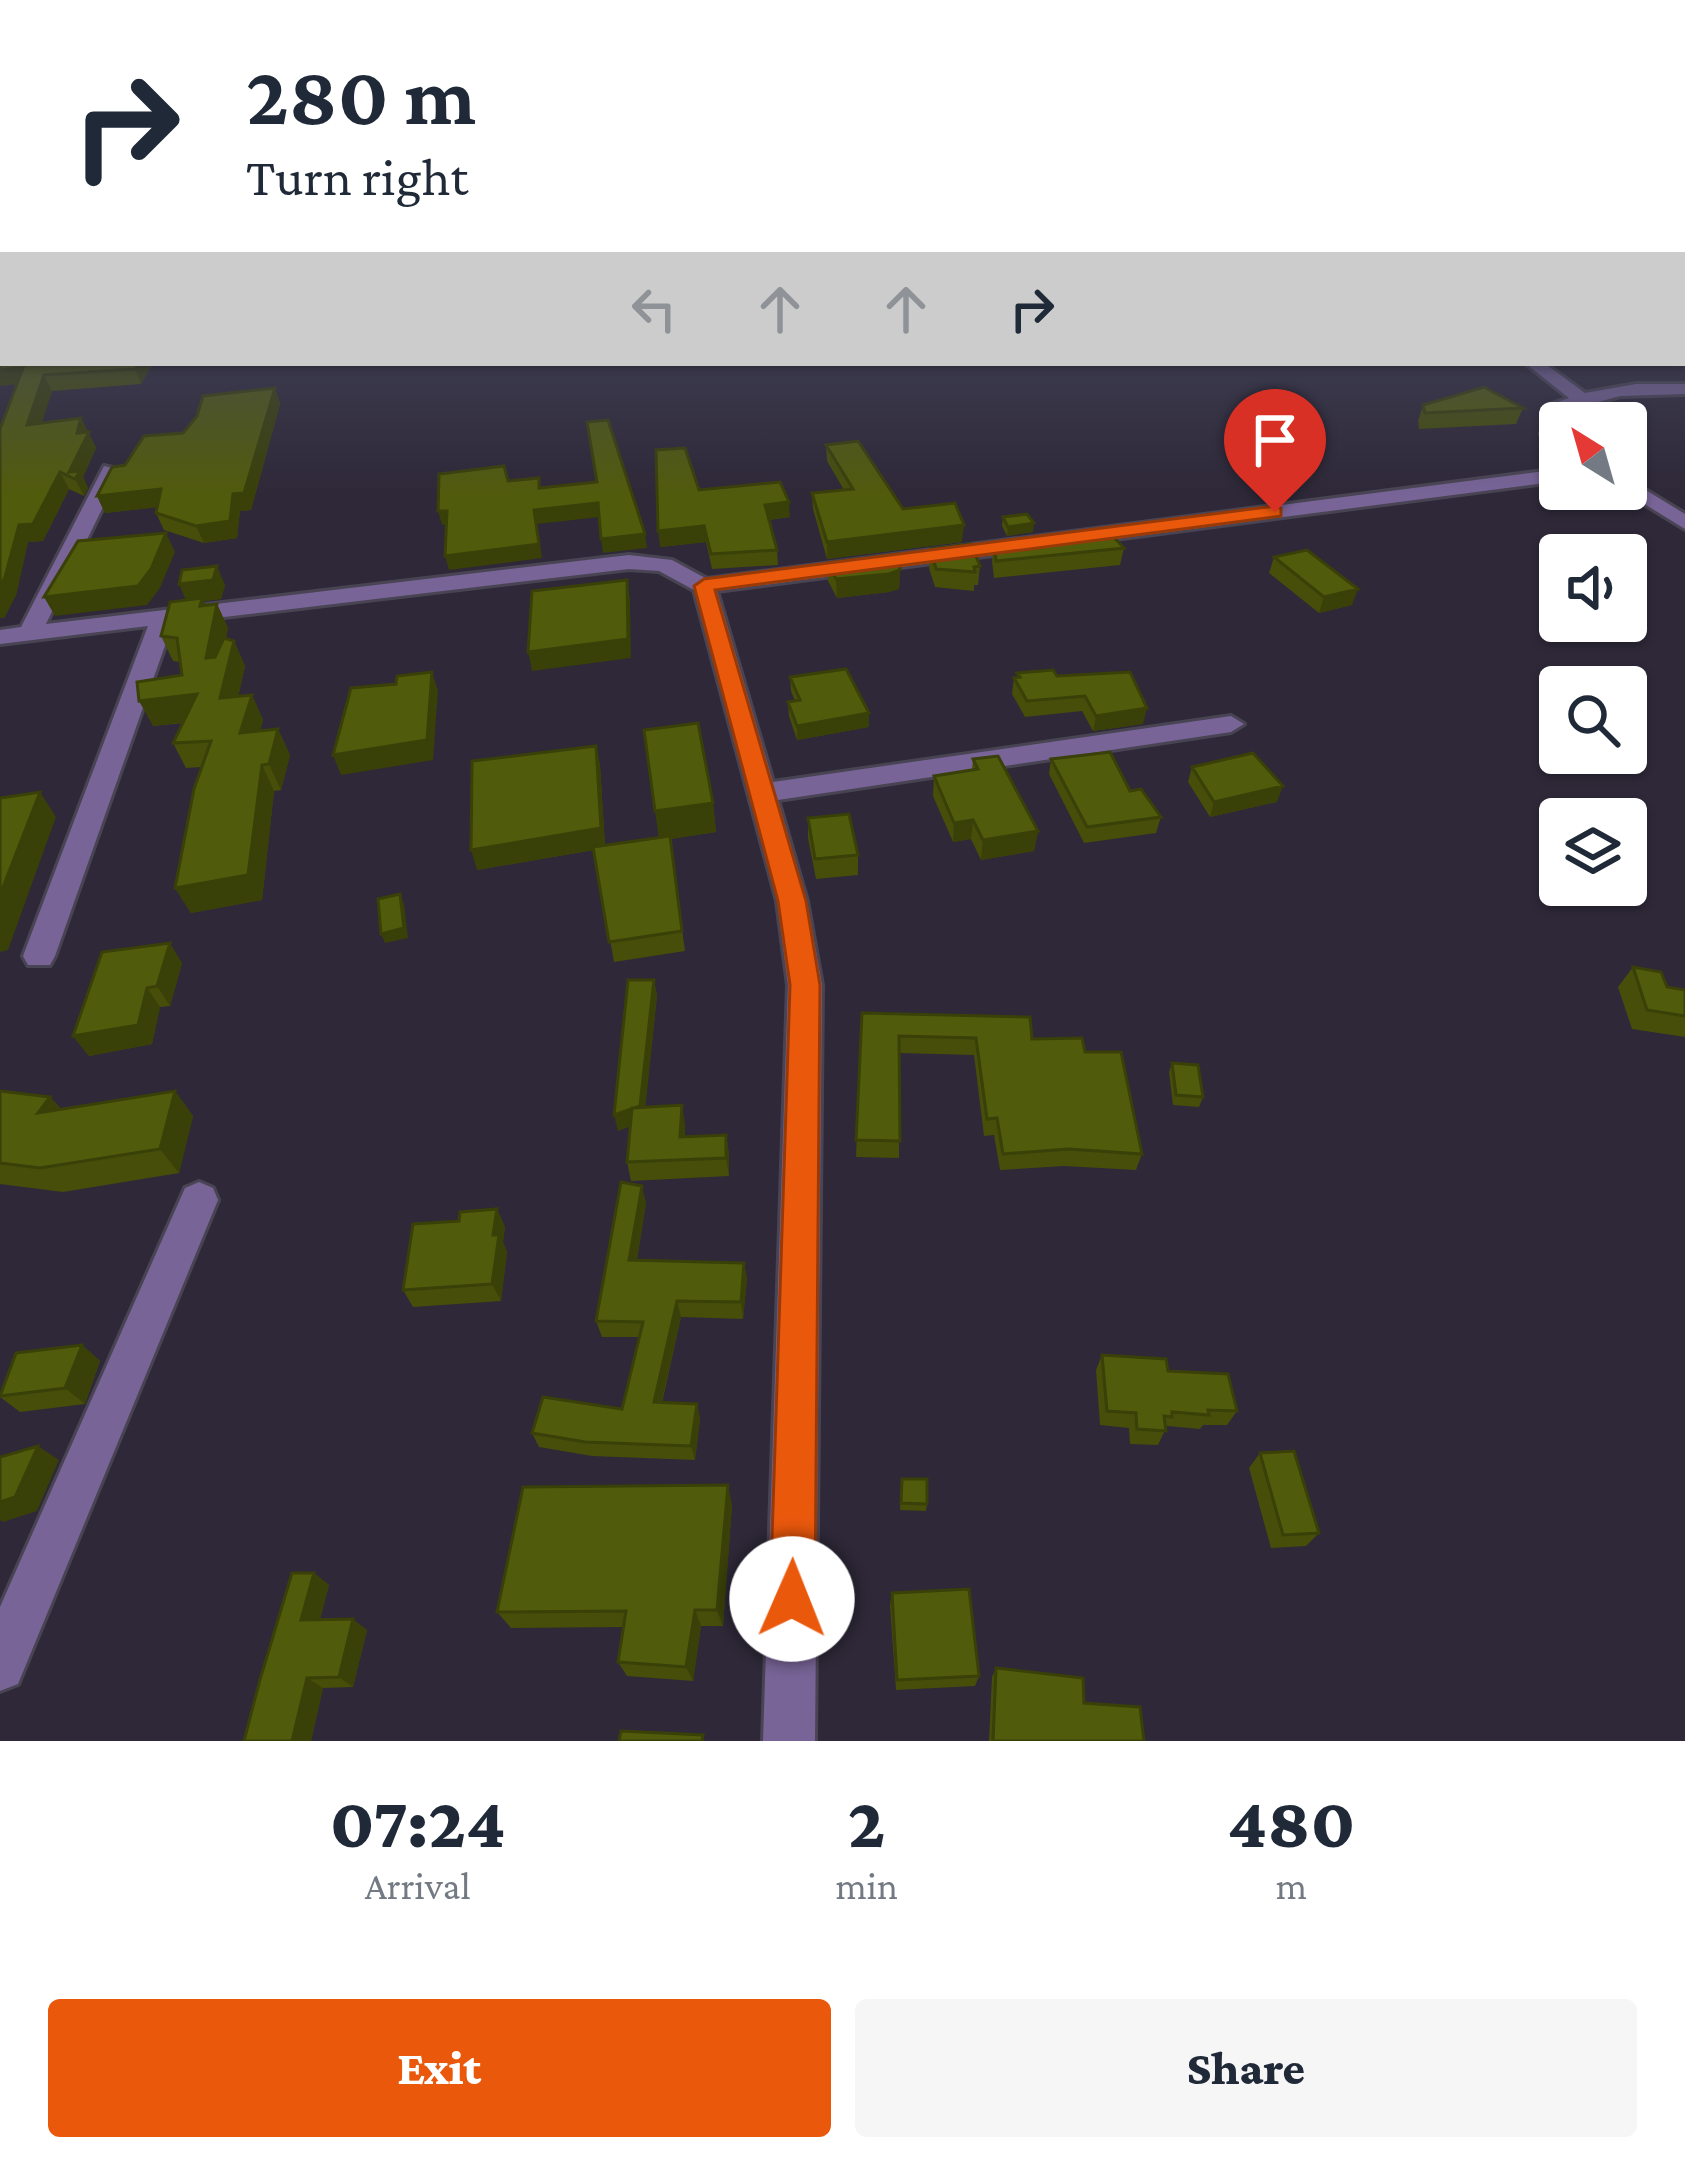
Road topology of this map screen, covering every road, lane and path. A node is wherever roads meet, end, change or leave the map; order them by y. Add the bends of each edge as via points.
1 (1538, 366) edge
2 (1685, 388) edge
3 (1581, 398) junction
4 (1572, 402) edge
5 (111, 470) edge
6 (1539, 478) edge
7 (1647, 498) edge
8 (1685, 523) edge
9 (704, 586) junction
10 (163, 618) junction
11 (15, 635) edge
12 (1231, 724) dead end
13 (761, 793) junction
14 (39, 956) dead end
15 (200, 1200) dead end
16 (0, 1666) edge
17 (789, 1741) edge

1 - 3 street
2 - 3 street
3 - 4 street
5 - 11 street
6 - 9 street
7 - 8 street
9 - 10 street via 664,566 629,562
9 - 13 street
10 - 11 street
10 - 14 street
12 - 13 street
13 - 17 street via 792,901 805,985
15 - 16 street

